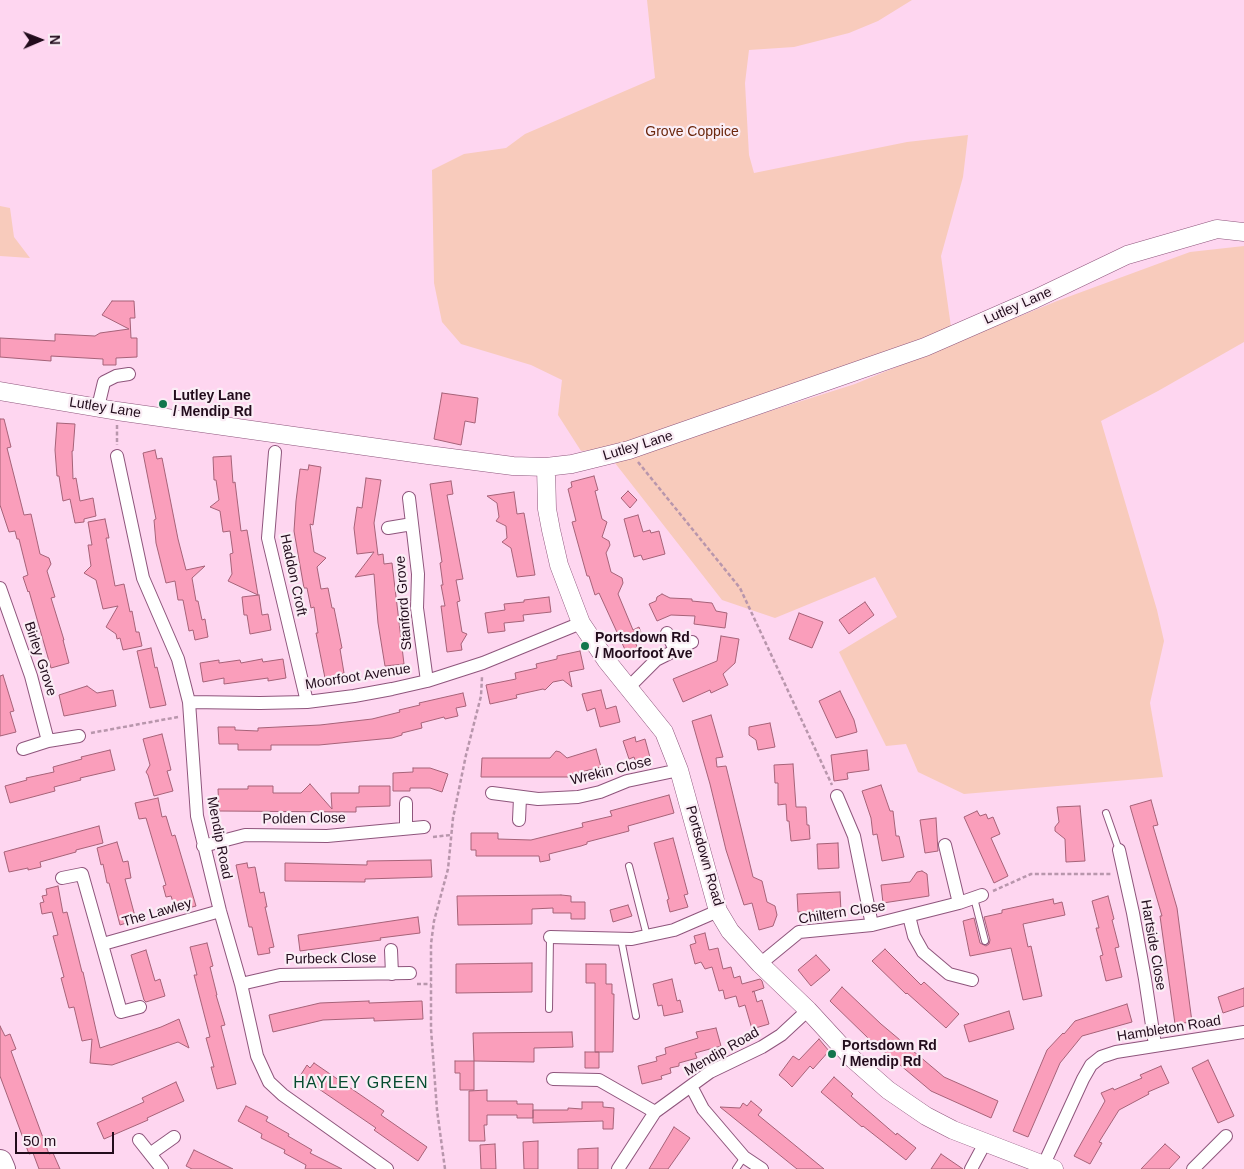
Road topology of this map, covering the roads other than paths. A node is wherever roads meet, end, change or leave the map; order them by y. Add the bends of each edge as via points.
1 (1244, 232) edge
2 (129, 374) dead end
3 (0, 390) edge
4 (98, 407) junction
5 (275, 452) dead end
6 (117, 456) road end
7 (546, 467) junction
8 (409, 498) dead end
9 (412, 524) junction
10 (388, 528) dead end
11 (0, 588) edge
12 (582, 624) junction
13 (667, 633) dead end
14 (692, 642) dead end
15 (675, 650) junction
16 (427, 681) junction
17 (629, 687) junction
18 (307, 702) junction
19 (189, 709) junction
20 (79, 736) road end
21 (48, 741) junction
22 (23, 749) dead end
23 (680, 770) junction
24 (492, 793) dead end
25 (836, 796) road end
26 (520, 798) junction
27 (406, 803) dead end
28 (1106, 813) dead end
29 (519, 820) dead end
30 (424, 827) dead end
31 (406, 828) junction
32 (945, 845) dead end
33 (203, 846) junction
34 (1119, 850) joint
35 (628, 866) dead end
36 (62, 878) dead end
37 (978, 896) joint
38 (960, 903) junction
39 (220, 911) junction
40 (718, 911) junction
41 (908, 916) junction
42 (872, 925) junction
43 (647, 936) junction
44 (550, 937) joint
45 (621, 939) junction
46 (985, 941) dead end
47 (102, 944) junction
48 (391, 950) dead end
49 (760, 964) junction
50 (410, 973) dead end
51 (392, 974) junction
52 (972, 980) dead end
53 (241, 984) junction
54 (140, 1007) dead end
55 (549, 1009) dead end
56 (808, 1010) junction
57 (636, 1016) dead end
58 (1244, 1032) edge
59 (1155, 1045) junction
60 (553, 1080) dead end
61 (691, 1086) junction
62 (655, 1112) junction
63 (1226, 1136) dead end
64 (174, 1137) dead end
65 (139, 1140) dead end
66 (986, 1143) junction
67 (150, 1154) junction
68 (744, 1156) junction
69 (0, 1162) edge
70 (1049, 1166) edge
71 (3, 1169) edge
72 (162, 1169) edge
73 (387, 1169) edge
74 (618, 1169) edge
75 (736, 1169) edge
76 (762, 1169) edge
77 (972, 1169) edge
78 (1193, 1169) edge

1 - 7 street, Lutley Lane via 1217,229 1127,255 925,347 629,450
2 - 4 street via 104,382
3 - 4 street, Lutley Lane
4 - 7 street, Lutley Lane via 428,455
5 - 18 street, Haddon Croft via 268,538
6 - 19 street, Mendip Road via 143,578 178,659
7 - 12 street, Portsdown Road via 550,530 559,565
8 - 9 street, Stanford Grove
9 - 10 street
9 - 16 street, Stanford Grove via 418,574 417,608
11 - 21 street, Birley Grove via 31,676
12 - 16 street, Moorfoot Avenue
12 - 17 street, Portsdown Road
13 - 15 street
14 - 15 street
15 - 17 street via 656,660
16 - 18 street, Moorfoot Avenue
17 - 23 street, Portsdown Road via 664,732
18 - 19 street, Moorfoot Avenue
19 - 33 street, Mendip Road via 197,816
20 - 21 street
21 - 22 street
23 - 26 street, Wrekin Close via 627,781 578,797
23 - 40 street, Portsdown Road
24 - 26 street, Wrekin Close
25 - 42 street via 854,836
26 - 29 street
27 - 31 street
28 - 34 lane
30 - 31 street, Polden Close
31 - 33 street, Polden Close via 327,836 245,835
32 - 38 street
33 - 39 street, Mendip Road
34 - 59 street, Hartside Close
35 - 43 lane
36 - 47 street via 82,874
37 - 38 street, Chiltern Close
37 - 46 lane
38 - 41 street, Chiltern Close
39 - 47 street, The Lawley
39 - 53 street, Mendip Road
40 - 43 street via 674,930
40 - 49 street, Portsdown Road via 730,931
41 - 42 street, Chiltern Close
41 - 52 street via 923,952 949,974
42 - 49 street, Chiltern Close via 798,932
43 - 45 street
44 - 45 street
44 - 55 lane
45 - 57 lane
47 - 54 street via 120,1012
48 - 51 street, Purbeck Close
49 - 56 street, Portsdown Road
50 - 51 street, Purbeck Close
51 - 53 street, Purbeck Close via 280,974
53 - 73 street, Mendip Road via 257,1056 269,1082
56 - 61 street, Mendip Road via 781,1035 710,1072
56 - 66 street, Portsdown Road via 854,1060 888,1090 926,1116
58 - 59 street, Hambleton Road
59 - 70 street, Hambleton Road via 1116,1052 1091,1065
60 - 62 street via 599,1080
61 - 62 street, Mendip Road
61 - 68 street via 703,1109
62 - 74 street, Mendip Road
63 - 78 street
64 - 67 street
65 - 67 street
66 - 70 street, Portsdown Road
66 - 77 street
67 - 72 street
68 - 75 lane
68 - 76 street
69 - 71 highway

